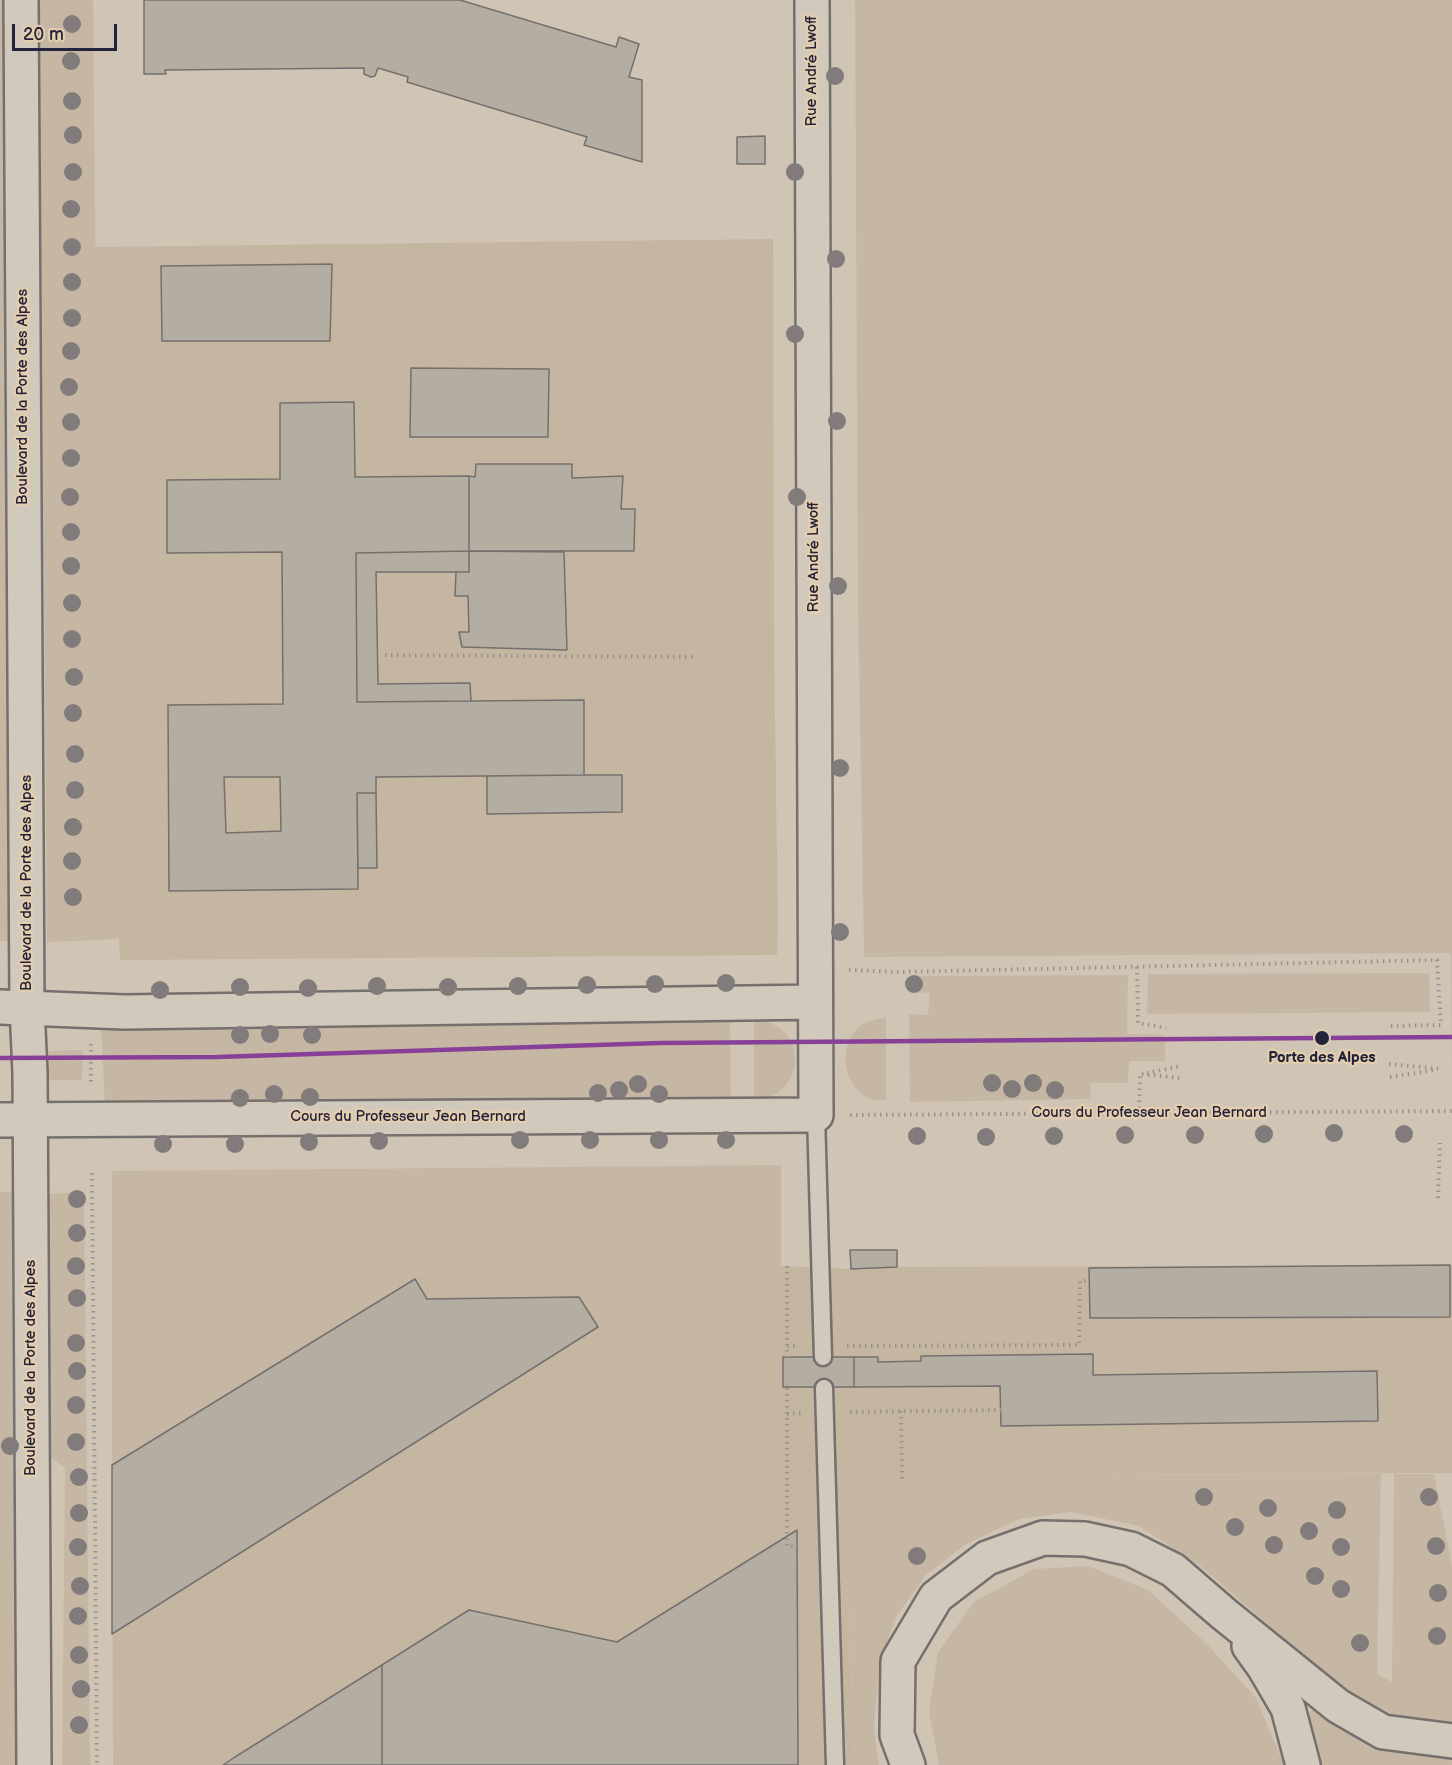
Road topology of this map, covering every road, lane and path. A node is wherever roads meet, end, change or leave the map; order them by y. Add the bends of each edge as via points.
1 (21, 0) edge
2 (812, 0) edge
3 (385, 655) dead end
4 (694, 657) dead end
5 (1137, 967) junction
6 (816, 969) junction
7 (815, 1002) junction
8 (13, 1007) edge
9 (90, 1011) junction
10 (1387, 1026) dead end
11 (1166, 1028) dead end
12 (1389, 1064) dead end
13 (1182, 1066) dead end
14 (1140, 1074) junction
15 (1390, 1077) dead end
16 (1181, 1078) dead end
17 (1452, 1111) edge
18 (1139, 1114) junction
19 (831, 1115) junction
20 (90, 1119) junction
21 (15, 1120) edge
22 (1440, 1143) dead end
23 (92, 1173) dead end
24 (1438, 1198) dead end
25 (786, 1266) dead end
26 (1089, 1281) dead end
27 (787, 1346) junction
28 (823, 1352) junction
29 (787, 1357) dead end
30 (787, 1388) dead end
31 (824, 1388) dead end
32 (1001, 1410) dead end
33 (901, 1411) junction
34 (825, 1413) junction
35 (787, 1414) junction
36 (902, 1479) dead end
37 (787, 1546) dead end
38 (1224, 1614) junction
39 (1452, 1742) edge
40 (34, 1765) edge
41 (97, 1765) edge
42 (835, 1765) edge
43 (908, 1765) edge
44 (1303, 1765) edge

1 - 8 street, Boulevard de la Porte des Alpes via 28,953
2 - 6 street, Rue André Lwoff
3 - 4 path
5 - 6 path via 899,972
5 - 10 path via 1437,960 1440,1024
5 - 11 path via 1138,1023
6 - 7 street, Rue André Lwoff
7 - 9 street
7 - 19 street, Rue André Lwoff
8 - 9 street
8 - 21 street, Boulevard de la Porte des Alpes via 30,1073
9 - 20 path
12 - 15 path via 1441,1069
13 - 14 path
14 - 16 path
14 - 18 path
17 - 18 path, Cours du Professeur Jean Bernard
18 - 19 path, Cours du Professeur Jean Bernard
19 - 20 street, Cours du Professeur Jean Bernard
19 - 28 lane
20 - 21 street, Cours du Professeur Jean Bernard
21 - 40 street, Boulevard de la Porte des Alpes
22 - 24 path
23 - 41 path
25 - 27 path
26 - 28 path via 1080,1281 1079,1345
27 - 28 path
27 - 29 path
30 - 35 path
31 - 34 lane
32 - 33 path
33 - 34 path
33 - 36 path
34 - 35 path
34 - 42 lane
35 - 37 path
38 - 39 street via 1338,1706 1383,1732
38 - 43 street via 1173,1570 1131,1549 1085,1539 1043,1538 987,1558 936,1598 898,1661 897,1735
38 - 44 street via 1264,1667 1288,1708

